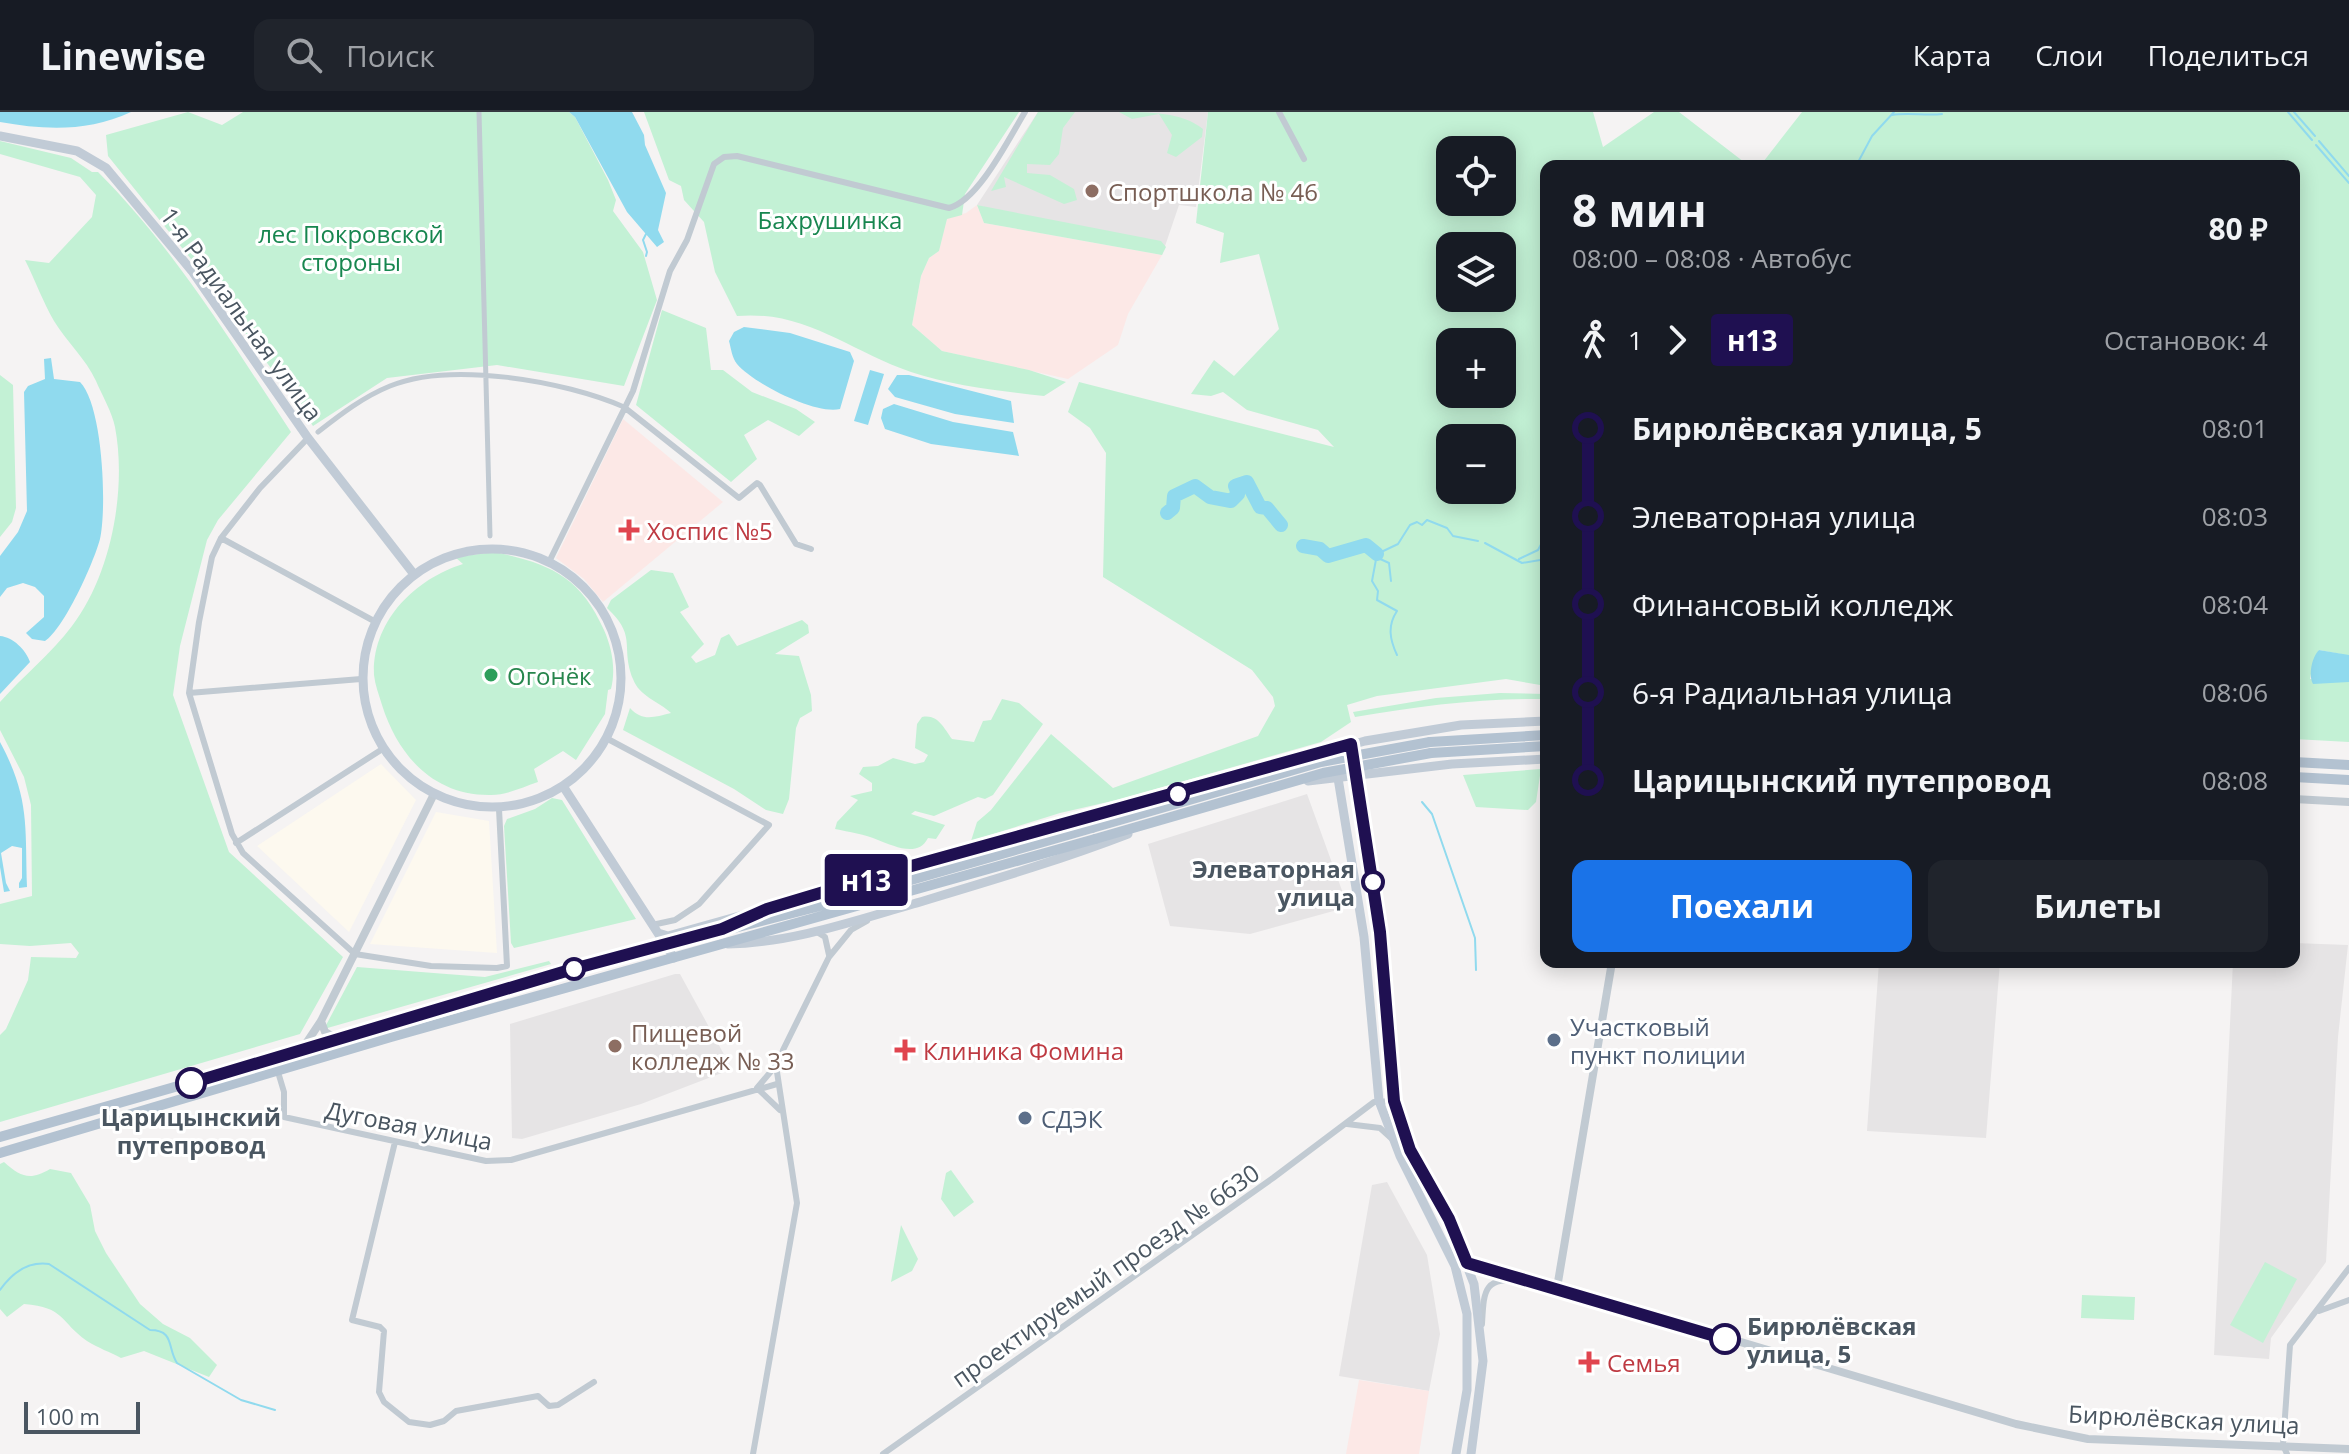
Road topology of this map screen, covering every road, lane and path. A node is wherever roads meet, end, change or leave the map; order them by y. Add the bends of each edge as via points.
1 (479, 112) edge
2 (1025, 112) edge
3 (1279, 112) edge
4 (0, 136) edge
5 (1304, 159) dead end
6 (485, 375) junction
7 (624, 407) junction
8 (318, 432) dead end
9 (308, 438) junction
10 (490, 536) dead end
11 (221, 538) junction
12 (811, 549) dead end
13 (549, 562) junction
14 (413, 573) junction
15 (374, 621) junction
16 (361, 679) junction
17 (189, 693) junction
18 (1540, 721) edge
19 (1406, 733) junction
20 (1540, 736) edge
21 (606, 738) junction
22 (1351, 744) junction
23 (1540, 746) edge
24 (1430, 747) junction
25 (384, 748) junction
26 (1333, 749) junction
27 (1540, 759) edge
28 (2300, 762) edge
29 (2349, 765) edge
30 (1408, 770) junction
31 (1355, 776) junction
32 (1338, 777) junction
33 (2300, 777) edge
34 (2349, 780) edge
35 (563, 786) junction
36 (434, 794) junction
37 (2300, 799) edge
38 (2349, 802) edge
39 (499, 809) junction
40 (1097, 831) junction
41 (236, 843) junction
42 (767, 909) junction
43 (885, 912) junction
44 (655, 929) junction
45 (722, 929) junction
46 (813, 931) junction
47 (728, 944) junction
48 (665, 945) junction
49 (355, 954) junction
50 (829, 957) junction
51 (674, 958) junction
52 (1611, 968) edge
53 (321, 1021) junction
54 (339, 1040) junction
55 (301, 1051) junction
56 (780, 1060) junction
57 (278, 1072) junction
58 (777, 1084) junction
59 (757, 1088) junction
60 (1379, 1101) junction
61 (1394, 1101) junction
62 (782, 1112) junction
63 (1347, 1124) junction
64 (0, 1137) edge
65 (1394, 1141) junction
66 (395, 1142) junction
67 (0, 1153) edge
68 (1467, 1263) junction
69 (1455, 1266) junction
70 (2349, 1268) edge
71 (1534, 1281) junction
72 (1557, 1288) junction
73 (2349, 1300) edge
74 (2314, 1313) junction
75 (1482, 1340) junction
76 (594, 1382) dead end
77 (2349, 1449) edge
78 (2285, 1450) edge
79 (753, 1454) edge
80 (883, 1454) edge
81 (1456, 1454) edge
82 (1471, 1454) edge

1 - 6 street
2 - 7 street via 974,191 949,208 737,156 717,161 670,271
3 - 5 street
4 - 9 main road, 1-я Радиальная улица via 77,151 106,168 192,271
6 - 7 street via 580,392
6 - 8 street via 392,385 342,412
6 - 10 street
7 - 12 street via 739,498 760,485 796,544
7 - 13 street
9 - 11 street
9 - 14 main road, 1-я Радиальная улица
11 - 15 street
11 - 17 street via 212,557
13 - 14 main road via 486,548 443,557
13 - 21 main road via 580,583 599,605 618,649 619,695
14 - 15 main road
15 - 16 main road
16 - 17 street
16 - 25 main road
17 - 41 street
18 - 19 main road
19 - 22 main road
19 - 30 street via 1391,741 1387,752 1393,765
20 - 24 main road
21 - 35 main road
21 - 44 street via 769,825 699,904
22 - 26 main road
22 - 31 main road
23 - 24 main road
24 - 40 main road, bridge via 1321,762
25 - 36 main road
25 - 41 street
26 - 32 main road
26 - 40 main road
27 - 30 main road
28 - 29 main road
30 - 31 main road
31 - 32 main road
31 - 61 main road via 1380,932
32 - 40 main road
32 - 60 main road via 1364,937
33 - 34 main road
35 - 39 main road
35 - 44 main road
36 - 39 main road
36 - 49 street
37 - 38 street
39 - 49 street via 507,966 450,968
40 - 42 main road
40 - 43 main road via 1066,858
40 - 45 main road
40 - 47 main road
41 - 49 street
42 - 44 main road via 668,936
42 - 45 main road
43 - 46 main road
43 - 50 street via 851,930
44 - 48 main road
45 - 48 main road
46 - 47 main road
46 - 50 street via 825,937
47 - 51 main road
48 - 51 main road
48 - 54 main road
49 - 53 street
50 - 56 street
51 - 57 main road
52 - 72 street
53 - 54 street via 325,1032
53 - 55 street
54 - 55 main road
55 - 64 main road
56 - 58 street
56 - 59 street
57 - 66 street, Дуговая улица via 284,1117
57 - 67 main road
58 - 59 street, Дуговая улица
58 - 62 street
59 - 62 street
59 - 66 street, Дуговая улица via 511,1160 486,1161
60 - 61 street
60 - 63 street, проектируемый проезд № 6630
60 - 65 main road
61 - 68 main road via 1410,1150
62 - 79 street via 798,1192
63 - 65 street via 1380,1128
63 - 80 street, проектируемый проезд № 6630
65 - 69 main road
66 - 76 street via 352,1320 384,1331 379,1392 384,1402 409,1422 430,1425 456,1411 538,1396 549,1406 558,1405
68 - 69 street
68 - 71 street, Бирюлёвская улица
68 - 75 main road
69 - 81 main road via 1469,1345
70 - 74 street
71 - 72 street, Бирюлёвская улица
71 - 75 street via 1499,1280 1488,1287
72 - 78 street, Бирюлёвская улица via 2043,1430 2088,1439
73 - 74 street
74 - 78 street via 2290,1345
75 - 82 main road
77 - 78 street, Бирюлёвская улица

